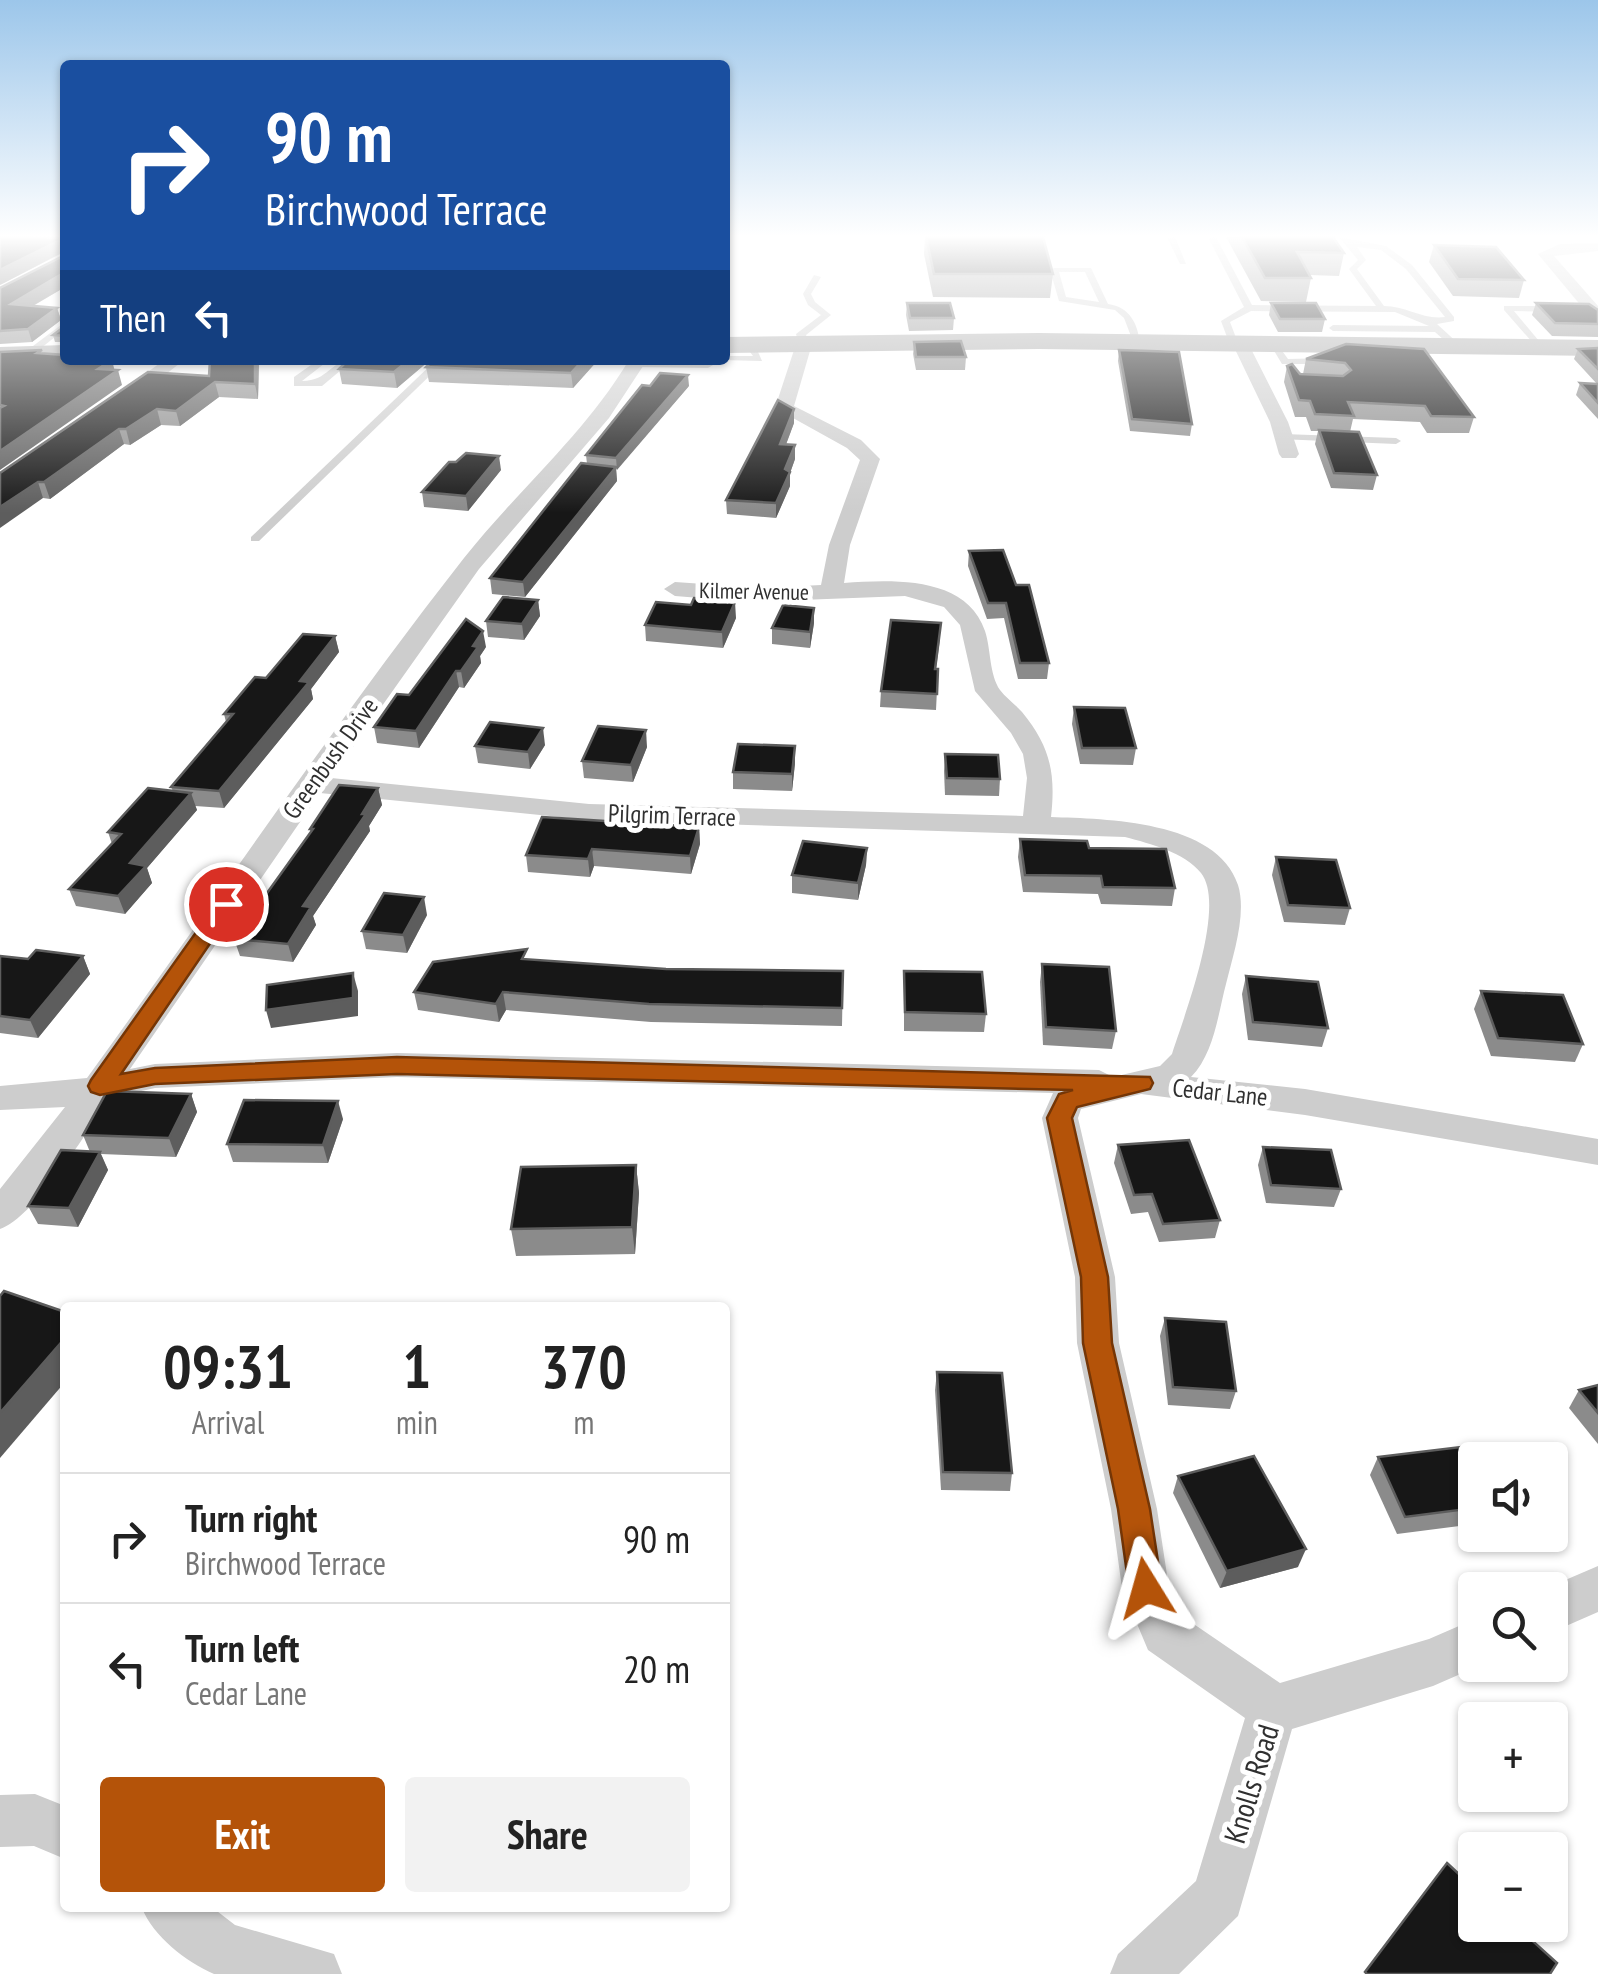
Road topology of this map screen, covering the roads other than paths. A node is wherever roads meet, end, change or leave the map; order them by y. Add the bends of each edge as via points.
1 (59, 329) edge
2 (808, 329) edge
3 (1132, 329) edge
4 (1229, 329) edge
5 (1435, 329) edge
6 (1443, 329) edge
7 (1524, 329) edge
8 (1441, 332) junction
9 (1137, 342) junction
10 (1236, 343) junction
11 (804, 344) junction
12 (737, 345) edge
13 (1540, 347) junction
14 (1598, 348) edge
15 (60, 352) edge
16 (1280, 353) junction
17 (14, 354) edge
18 (730, 359) edge
19 (168, 365) edge
20 (317, 365) edge
21 (342, 365) edge
22 (436, 365) edge
23 (635, 365) edge
24 (1293, 373) edge
25 (106, 411) edge
26 (1396, 441) dead end
27 (1286, 446) joint
28 (255, 539) dead end
29 (675, 588) dead end
30 (833, 590) junction
31 (310, 784) junction
32 (1036, 826) junction
33 (1141, 1083) junction
34 (100, 1086) junction
35 (0, 1098) edge
36 (1598, 1152) edge
37 (0, 1214) edge
38 (1598, 1588) edge
39 (1568, 1602) edge
40 (1458, 1651) edge
41 (1275, 1710) junction
42 (0, 1821) edge
43 (60, 1832) edge
44 (173, 1912) edge
45 (314, 1974) edge
46 (1138, 1974) edge

1 - 17 lane
2 - 11 lane via 801,334
3 - 9 lane
4 - 10 lane
5 - 8 lane
6 - 8 lane
7 - 13 lane
8 - 13 main road
8 - 16 main road
9 - 10 main road
9 - 11 main road
10 - 16 main road
10 - 27 street
11 - 12 main road
11 - 30 street, Kilmer Avenue via 784,408 870,459 835,558
12 - 18 lane via 759,359
13 - 14 main road
15 - 17 main road
16 - 24 lane
19 - 25 street
20 - 21 lane via 297,384 319,384
22 - 28 lane
23 - 31 street, Greenbush Drive via 618,396 486,545
26 - 27 lane
29 - 30 street, Kilmer Avenue via 779,595
30 - 32 street, Kilmer Avenue via 922,593 968,618 988,692 1038,750
31 - 32 street, Pilgrim Terrace via 588,812
31 - 34 street, Greenbush Drive
32 - 33 street, Pilgrim Terrace via 1126,828 1162,837 1208,862 1223,884 1224,911 1188,1060 1171,1075
33 - 34 street, Cedar Lane via 397,1065 155,1076
33 - 36 street, Cedar Lane via 1305,1102
33 - 41 street via 1067,1100 1060,1118 1146,1588 1166,1632
34 - 35 street, Cedar Lane
34 - 37 street, Greenbush Drive
38 - 39 street
40 - 41 street, Knolls Road
41 - 46 street, Knolls Road via 1219,1897
42 - 43 street via 35,1820
44 - 45 street via 221,1949

